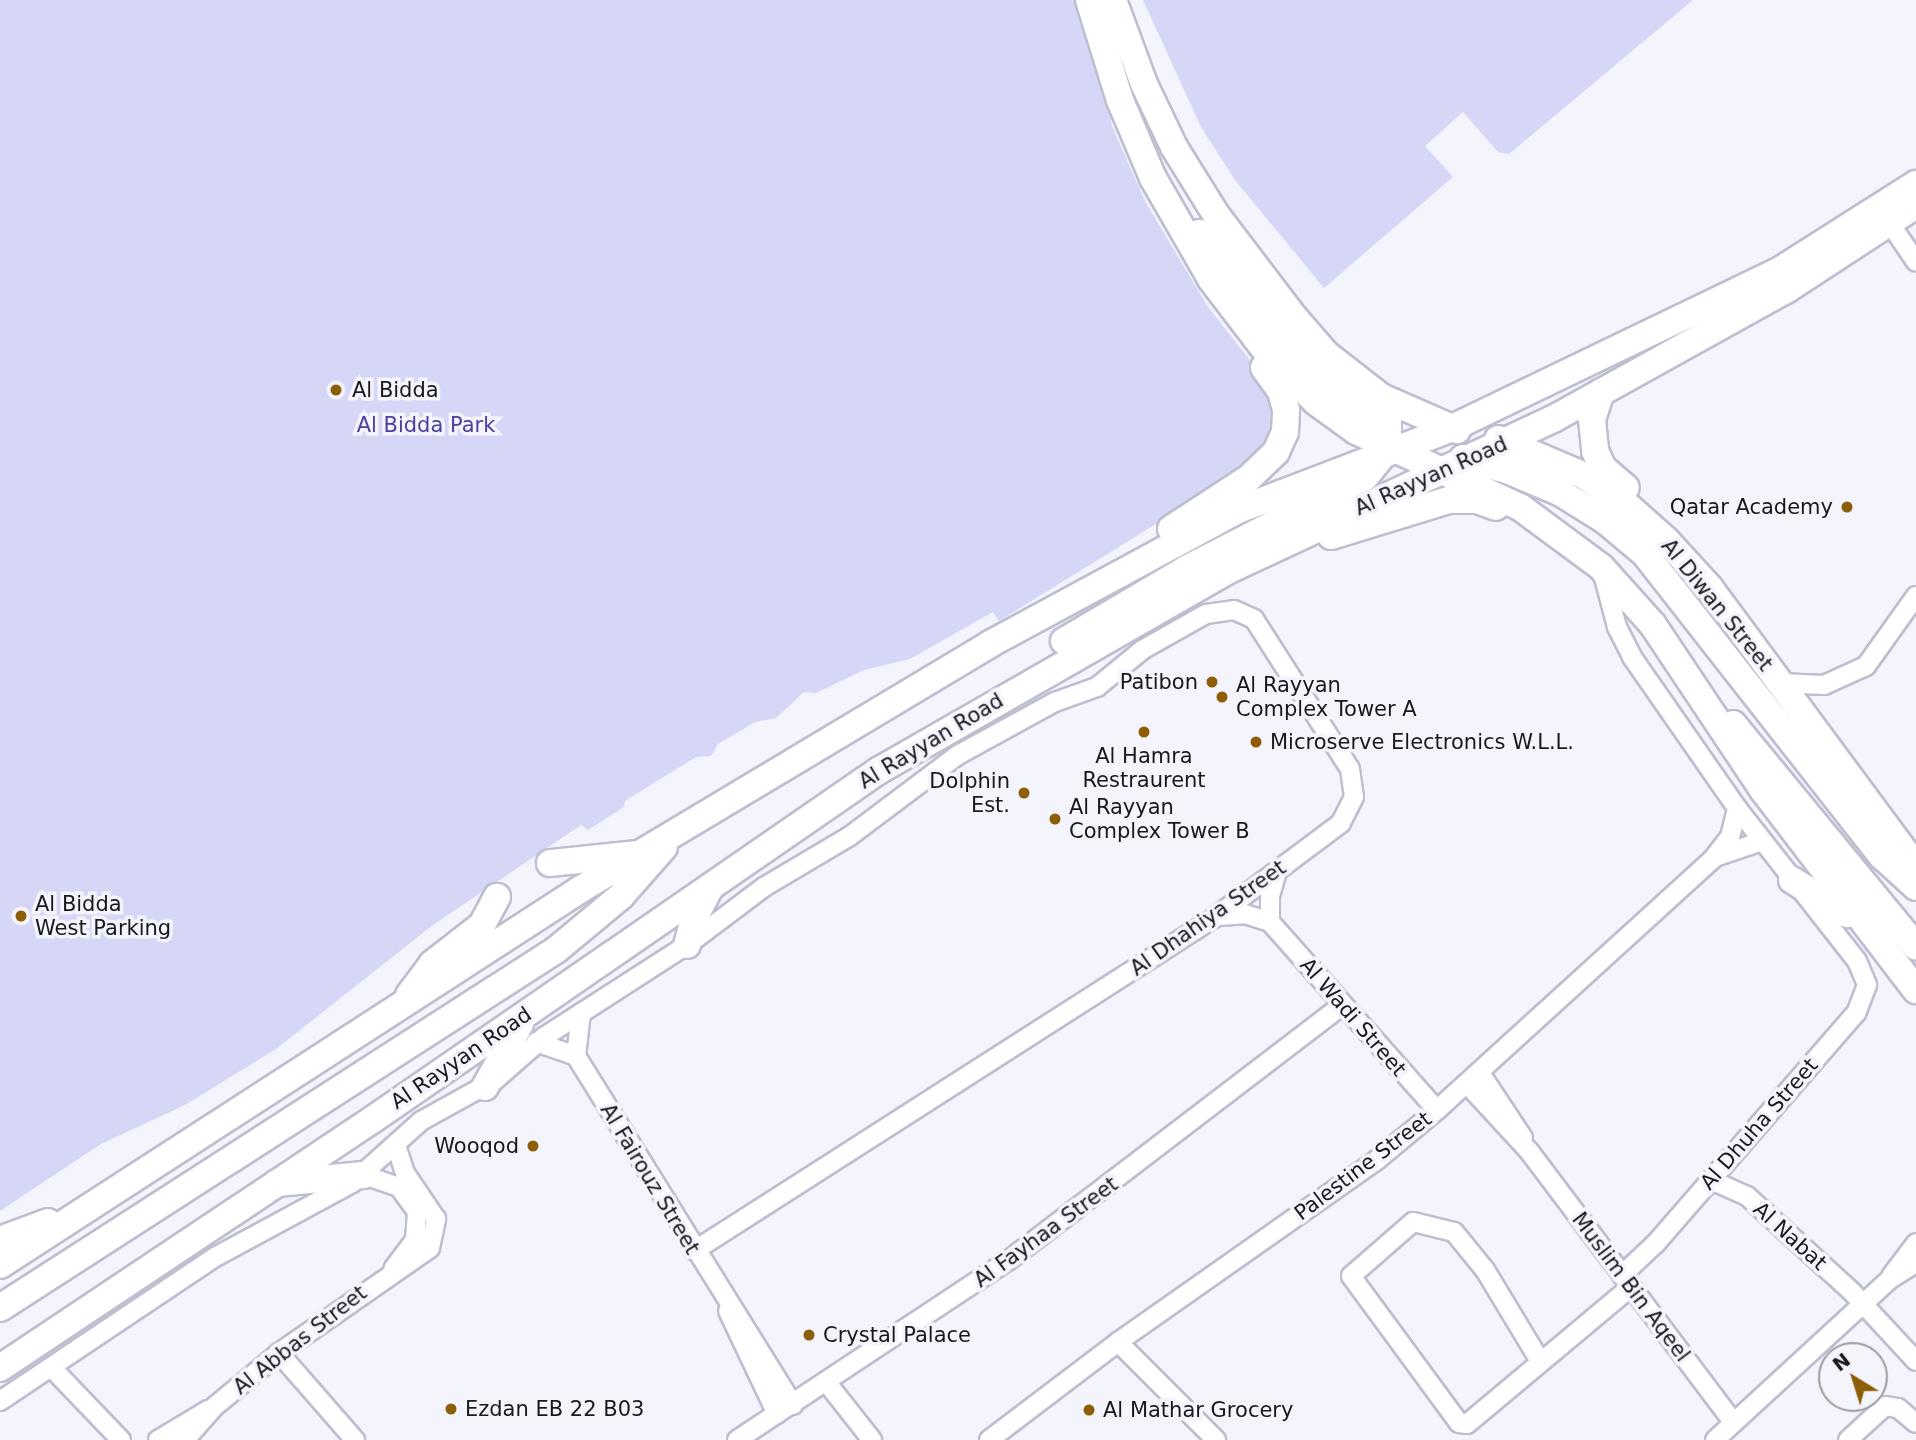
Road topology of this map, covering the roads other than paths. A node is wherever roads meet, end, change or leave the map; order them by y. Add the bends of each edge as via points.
1 (1088, 0) edge
2 (1113, 0) edge
3 (1153, 178) junction
4 (1916, 184) edge
5 (1916, 205) edge
6 (1885, 217) junction
7 (1916, 262) edge
8 (1226, 302) junction
9 (1601, 392) junction
10 (1381, 397) junction
11 (1389, 439) junction
12 (1510, 442) junction
13 (1461, 450) junction
14 (1565, 537) junction
15 (1666, 540) junction
16 (1149, 555) junction
17 (1601, 567) junction
18 (1184, 594) junction
19 (1916, 596) edge
20 (1690, 680) junction
21 (1780, 683) junction
22 (1069, 696) joint
23 (877, 771) junction
24 (1737, 808) junction
25 (678, 829) junction
26 (1762, 841) junction
27 (638, 854) junction
28 (1712, 860) junction
29 (550, 863) dead end
30 (1916, 867) edge
31 (1277, 871) junction
32 (1792, 880) junction
33 (714, 883) junction
34 (1916, 887) edge
35 (497, 897) dead end
36 (1214, 918) junction
37 (1859, 921) junction
38 (1270, 922) junction
39 (687, 945) junction
40 (1916, 947) edge
41 (1916, 990) edge
42 (1342, 1005) junction
43 (399, 1010) junction
44 (531, 1011) junction
45 (581, 1013) junction
46 (536, 1042) junction
47 (576, 1056) junction
48 (1474, 1078) junction
49 (485, 1087) junction
50 (1437, 1110) junction
51 (396, 1145) junction
52 (364, 1175) junction
53 (1711, 1180) junction
54 (277, 1183) junction
55 (76, 1215) junction
56 (0, 1240) edge
57 (1916, 1243) edge
58 (694, 1251) junction
59 (1916, 1263) edge
60 (0, 1265) edge
61 (388, 1275) junction
62 (1890, 1279) junction
63 (1626, 1281) junction
64 (1863, 1304) junction
65 (0, 1308) edge
66 (1118, 1342) junction
67 (279, 1353) junction
68 (1540, 1361) junction
69 (1916, 1361) edge
70 (51, 1367) junction
71 (0, 1368) edge
72 (827, 1382) junction
73 (0, 1401) edge
74 (214, 1407) junction
75 (785, 1409) junction
76 (1733, 1422) junction
77 (1916, 1423) edge
78 (1855, 1437) edge
79 (121, 1440) edge
80 (158, 1440) edge
81 (185, 1440) edge
82 (355, 1440) edge
83 (737, 1440) edge
84 (872, 1440) edge
85 (989, 1440) edge
86 (1216, 1440) edge
87 (1715, 1440) edge

1 - 3 main road via 1120,100
2 - 10 main road via 1158,116 1217,216 1309,336
3 - 8 main road
3 - 11 main road via 1298,360
4 - 6 main road, Al Rayyan Road
5 - 6 main road, Al Rayyan Road
6 - 7 street
6 - 9 main road, Al Rayyan Road via 1786,290
6 - 13 main road, Al Rayyan Road via 1716,300
8 - 11 main road via 1292,380 1334,416
8 - 16 main road via 1231,328 1281,391 1285,432 1270,461 1180,522
9 - 12 main road, Al Rayyan Road
9 - 15 main road via 1592,420 1598,460 1652,508
10 - 11 main road
10 - 13 main road
11 - 13 main road
11 - 13 main road, Al Rayyan Road
11 - 16 main road, Al Rayyan Road
11 - 23 main road via 1355,485 1225,548 1111,612 951,712
12 - 13 main road, Al Rayyan Road
12 - 15 main road, Al Diwan Street via 1601,486
13 - 14 main road via 1494,493
13 - 18 main road, Al Rayyan Road
13 - 34 main road via 1561,493 1606,521 1645,554 1882,856
14 - 17 main road
14 - 18 main road via 1538,532 1486,502 1458,499 1328,537 1226,585
15 - 21 main road, Al Diwan Street via 1709,587
16 - 25 main road, Al Rayyan Road
17 - 20 main road via 1653,625
17 - 24 street via 1627,649
18 - 23 main road, Al Rayyan Road
19 - 21 street via 1866,666 1824,685
20 - 37 main road
20 - 40 main road via 1763,756
21 - 30 main road, Al Diwan Street
22 - 31 street, Al Dhahiya Street via 1097,687 1142,650 1213,611 1234,610 1254,619 1350,769 1354,788 1351,807 1341,823
22 - 39 street, Al Rayyan Road via 958,755 868,824 764,887
23 - 33 main road, Al Rayyan Road
24 - 26 street
24 - 28 street, Palestine Street via 1730,836
25 - 27 main road, Al Rayyan Road
25 - 65 main road via 621,896 556,950
26 - 28 street, Palestine Street via 1736,847
26 - 32 street
27 - 29 main road
27 - 43 main road, Al Rayyan Road
28 - 48 street, Palestine Street
31 - 36 street, Al Dhahiya Street
31 - 38 street via 1270,896
32 - 37 main road
32 - 53 street, Al Dhuha Street via 1857,961 1867,985 1856,1013
33 - 39 main road via 699,906
33 - 44 main road, Al Rayyan Road
35 - 43 main road via 487,919 432,964
36 - 38 street via 1245,914
36 - 58 street, Al Dhahiya Street
37 - 41 main road
38 - 42 street, Al Wadi Street
39 - 45 street, Al Rayyan Road
42 - 50 street, Al Wadi Street
42 - 72 street, Al Fayhaa Street via 1080,1209
43 - 55 main road, Al Rayyan Road
44 - 49 main road
44 - 54 main road, Al Rayyan Road
45 - 46 street, Al Rayyan Road
45 - 47 street
46 - 47 street
46 - 49 street, Al Rayyan Road
47 - 58 street, Al Fairouz Street
48 - 50 street, Palestine Street
48 - 63 street, Muslim Bin Aqeel
49 - 51 street, Al Rayyan Road via 430,1114
50 - 66 street, Palestine Street via 1378,1159
51 - 52 street, Al Rayyan Road
51 - 61 street, Al Abbas Street via 405,1173 433,1212 437,1227 425,1254
52 - 54 main road
52 - 61 street, Al Abbas Street via 399,1187 417,1212 415,1240
52 - 70 street, Al Rayyan Road via 217,1256
53 - 63 street, Al Dhuha Street
53 - 64 street, Al Nabat via 1746,1196
54 - 71 main road, Al Rayyan Road
55 - 56 main road
55 - 60 main road, Al Rayyan Road
57 - 62 street
58 - 75 street, Al Fairouz Street via 725,1301 736,1333
59 - 62 street
61 - 67 street, Al Abbas Street
62 - 64 street
63 - 68 street, Al Dhuha Street
63 - 76 street, Muslim Bin Aqeel
64 - 69 street, Al Nabat
64 - 76 street
66 - 85 street, Palestine Street
66 - 86 street
67 - 74 street, Al Abbas Street
67 - 82 street
68 - 68 street, Al Dhuha Street via 1485,1270 1454,1233 1413,1222 1350,1276 1459,1423 1473,1423
70 - 73 street, Al Rayyan Road
70 - 79 street
72 - 75 street, Al Fayhaa Street
72 - 84 street
74 - 80 street, Al Abbas Street
74 - 81 street, Al Abbas Street
75 - 83 street, Al Fayhaa Street
76 - 87 street
77 - 78 street via 1898,1408 1885,1406

